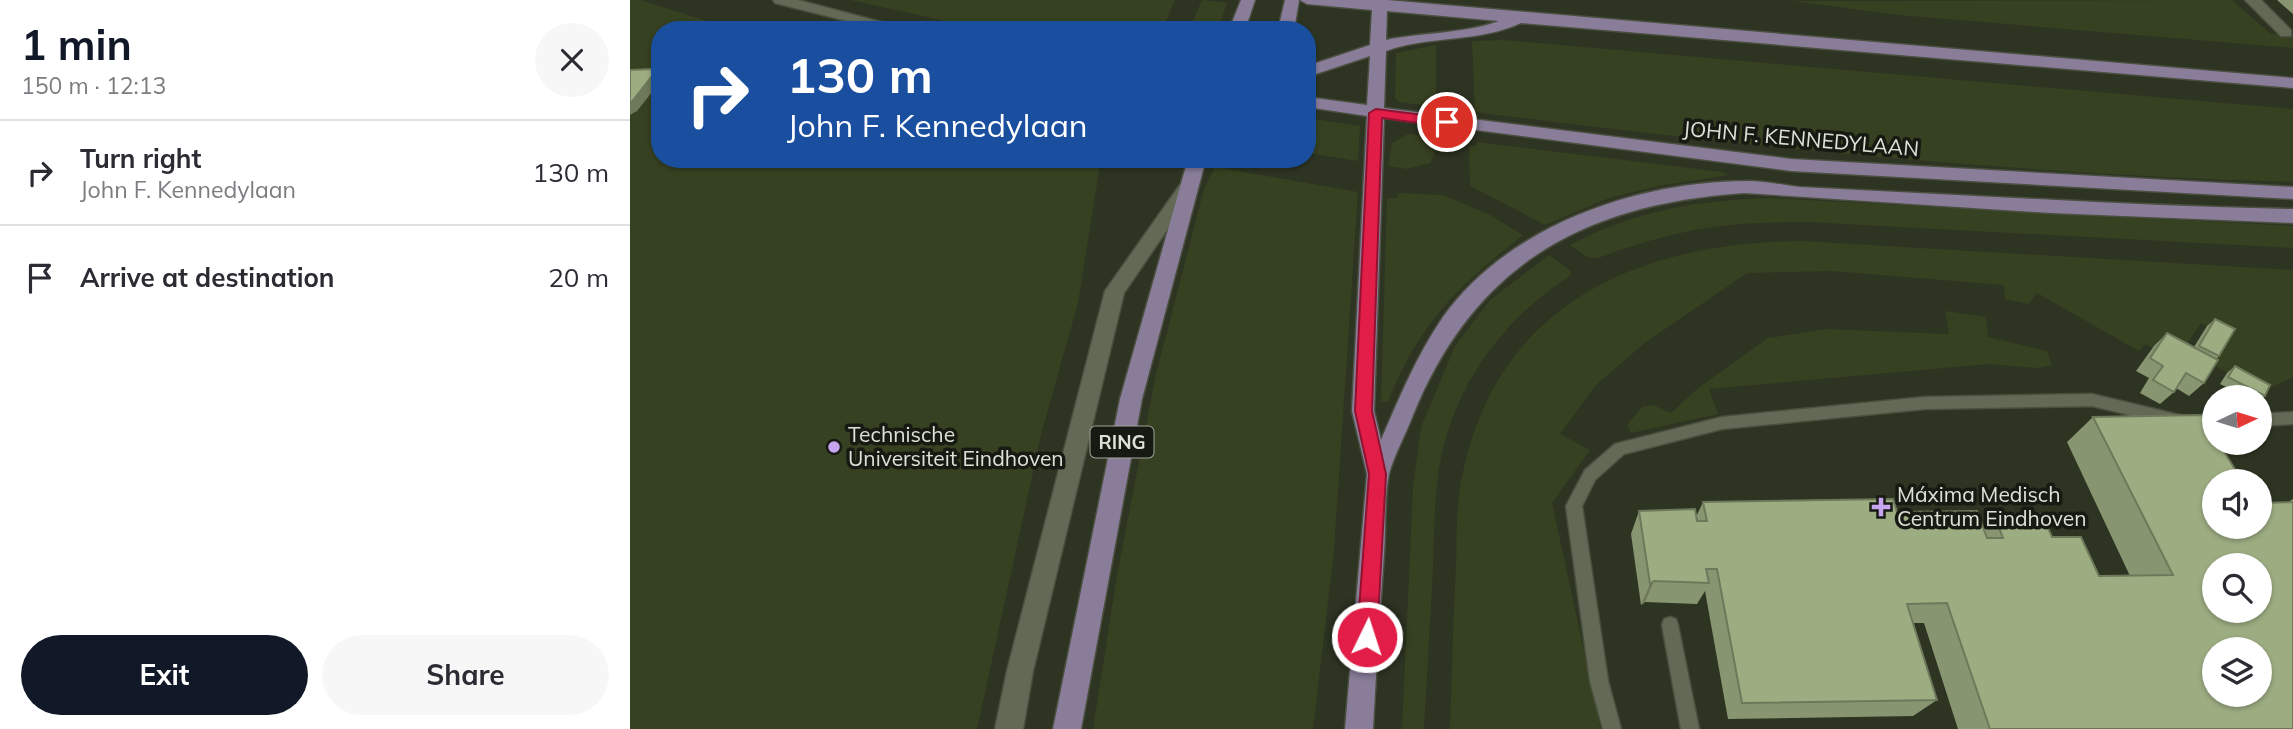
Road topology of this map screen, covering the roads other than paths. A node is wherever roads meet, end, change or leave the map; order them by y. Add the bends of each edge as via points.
1 (780, 0) edge
2 (1248, 0) edge
3 (1292, 0) edge
4 (1307, 0) edge
5 (1489, 0) edge
6 (2252, 0) edge
7 (1380, 3) edge
8 (1520, 18) junction
9 (866, 21) edge
10 (1240, 21) edge
11 (1288, 21) edge
12 (2286, 33) dead end
13 (1378, 47) junction
14 (1316, 69) edge
15 (2293, 83) edge
16 (1316, 101) edge
17 (1376, 113) junction
18 (1791, 165) junction
19 (1193, 168) edge
20 (1189, 183) junction
21 (1746, 186) junction
22 (2293, 193) edge
23 (2293, 216) edge
24 (2293, 418) edge
25 (2272, 419) edge
26 (2202, 423) edge
27 (1378, 474) junction
28 (1670, 625) dead end
29 (1009, 729) edge
30 (1067, 729) edge
31 (1359, 729) edge
32 (1612, 729) edge
33 (1690, 729) edge

1 - 9 street
2 - 10 main road
3 - 11 main road
4 - 7 main road
5 - 8 main road
6 - 12 street
7 - 8 main road
7 - 13 main road
8 - 13 main road via 1483,32
8 - 15 main road
13 - 14 main road
13 - 17 main road
16 - 17 main road, JOHN F. KENNEDYLAAN
17 - 18 main road, JOHN F. KENNEDYLAAN
17 - 27 main road via 1363,411
18 - 21 main road
18 - 22 main road, JOHN F. KENNEDYLAAN
19 - 20 main road, RING
20 - 29 street via 1115,291
20 - 30 main road, RING via 1130,399
21 - 23 main road via 1978,203
21 - 27 main road via 1629,205 1550,237 1498,273 1468,301 1432,350
24 - 25 lane
26 - 32 lane via 2092,400 1925,403 1722,423 1620,449 1590,475 1574,506 1599,681
27 - 31 main road
28 - 33 lane

